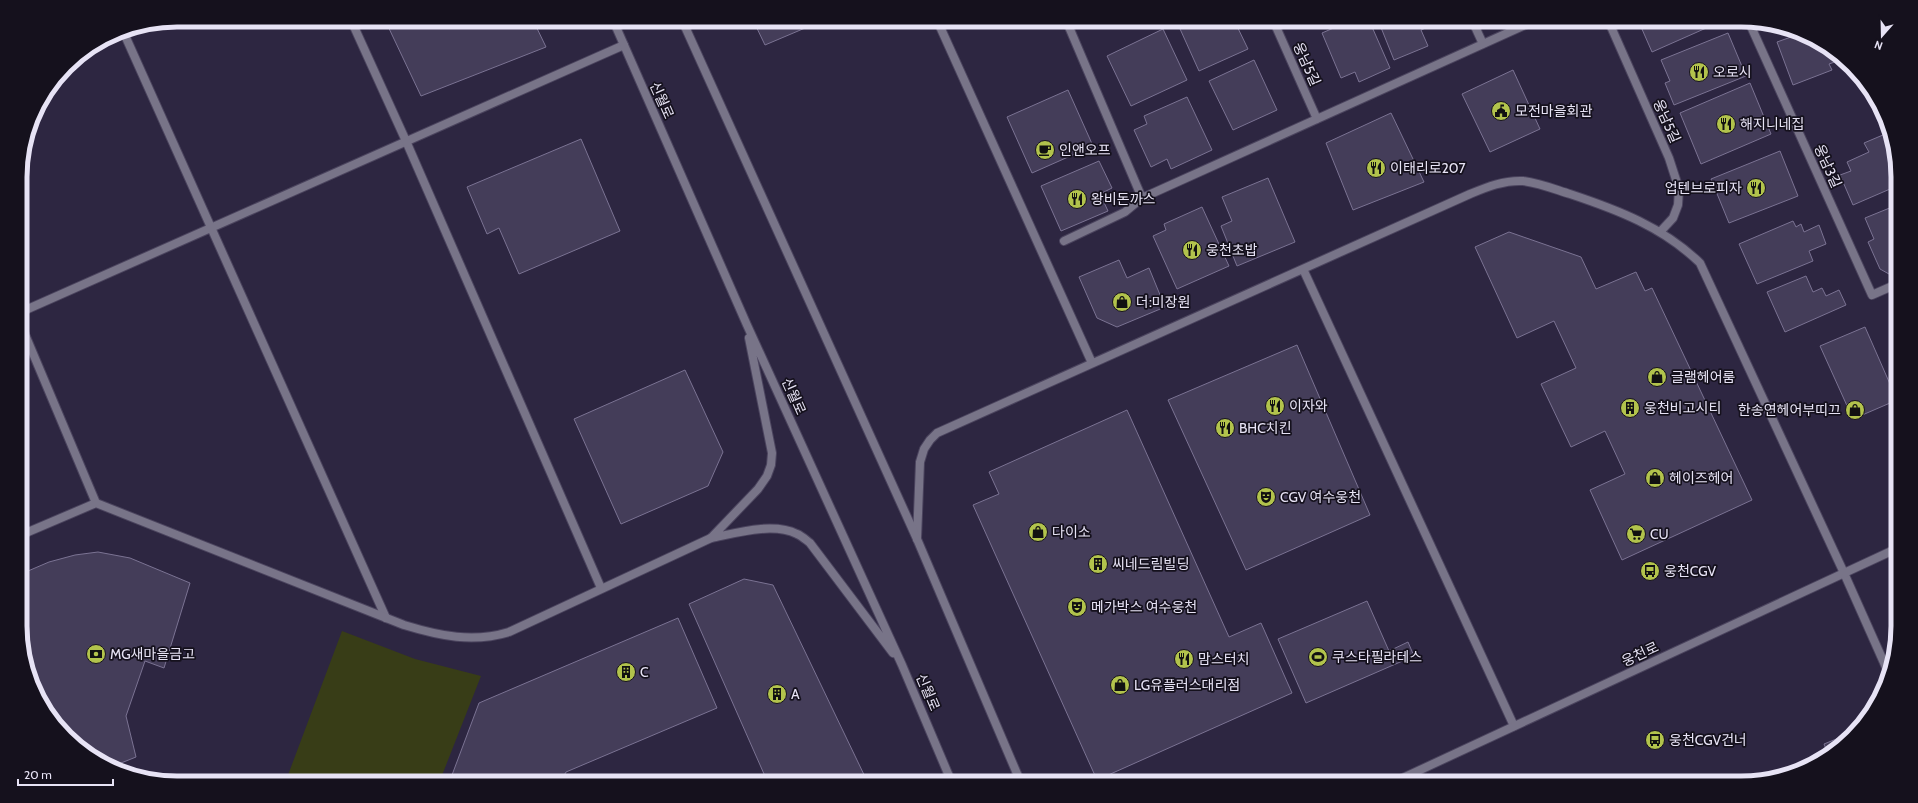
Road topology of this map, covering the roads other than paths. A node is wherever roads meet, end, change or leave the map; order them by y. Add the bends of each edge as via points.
1 (355, 27) edge
2 (616, 27) edge
3 (685, 27) edge
4 (942, 27) edge
5 (1069, 27) edge
6 (1276, 27) edge
7 (1475, 27) edge
8 (1521, 27) edge
9 (1611, 27) edge
10 (1751, 27) edge
11 (125, 36) edge
12 (1483, 44) junction
13 (624, 45) junction
14 (1317, 119) junction
15 (406, 141) junction
16 (1142, 198) junction
17 (212, 227) junction
18 (1660, 232) junction
19 (1064, 241) dead end
20 (1303, 269) junction
21 (1891, 287) edge
22 (27, 309) edge
23 (747, 325) junction
24 (27, 339) edge
25 (1092, 363) junction
26 (96, 503) junction
27 (27, 532) edge
28 (711, 538) junction
29 (917, 539) junction
30 (1891, 551) edge
31 (1844, 573) junction
32 (601, 588) junction
33 (386, 618) junction
34 (902, 665) junction
35 (1886, 666) edge
36 (1514, 726) junction
37 (949, 776) edge
38 (1018, 776) edge
39 (1407, 776) edge

1 - 15 street
2 - 13 street, 신월로
3 - 29 street
4 - 25 street
5 - 16 street
6 - 14 street, 웅남5길
7 - 12 street
8 - 12 street
9 - 18 street, 웅남5길 via 1669,158 1679,189 1676,211
10 - 21 street, 웅남3길 via 1872,295
11 - 17 street
12 - 14 street
13 - 15 street
13 - 23 street, 신월로
14 - 16 street
15 - 17 street
15 - 32 street
16 - 19 street via 1125,212
17 - 22 street
17 - 33 street
18 - 20 street via 1630,216 1541,185 1506,182 1470,194
18 - 31 street via 1682,246 1700,263
20 - 25 street
20 - 36 street
23 - 28 street via 772,453 771,465 758,489
23 - 34 street, 신월로
24 - 26 street
25 - 29 street via 937,433 930,440 920,462
26 - 27 street
26 - 33 street
28 - 32 street
28 - 34 street via 759,529 797,533 810,543
29 - 38 street
30 - 31 street, 웅천로
31 - 35 street
31 - 36 street, 웅천로
32 - 33 street via 509,632 484,638 459,637 423,630
34 - 37 street, 신월로
36 - 39 street, 웅천로

